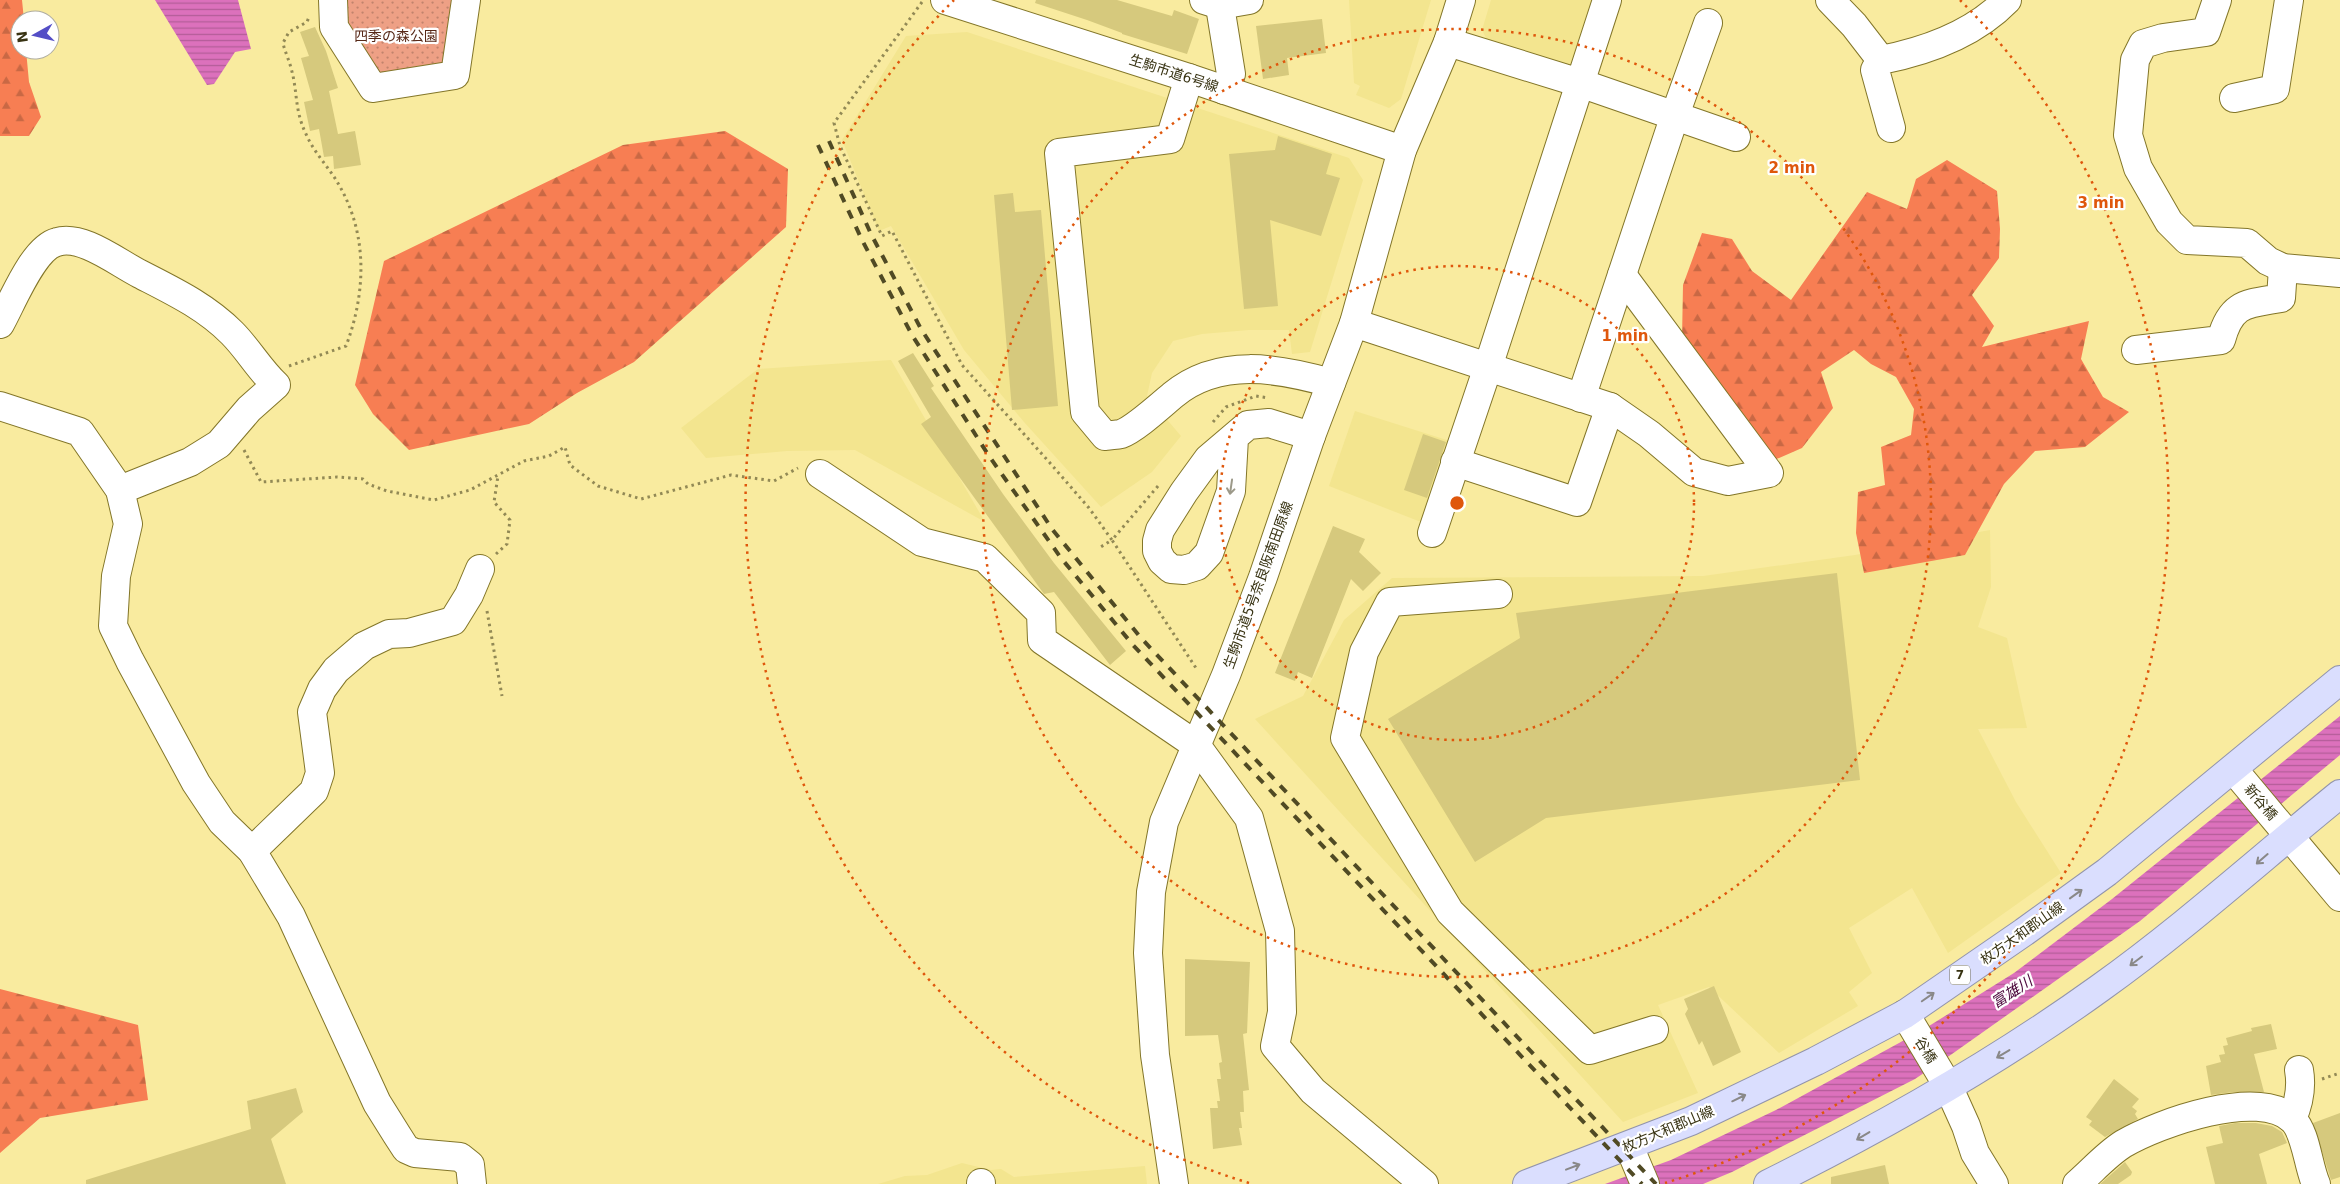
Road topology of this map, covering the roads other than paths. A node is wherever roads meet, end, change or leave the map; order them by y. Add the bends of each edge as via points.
1 (333, 0) edge
2 (466, 0) edge
3 (945, 0) edge
4 (1249, 0) edge
5 (1461, 0) edge
6 (1607, 0) edge
7 (1830, 0) edge
8 (2006, 0) edge
9 (2217, 0) edge
10 (2289, 0) edge
11 (1214, 2) edge
12 (1708, 23) dead end
13 (1448, 42) junction
14 (1881, 60) junction
15 (1189, 78) junction
16 (1580, 83) junction
17 (1224, 90) junction
18 (2234, 98) dead end
19 (1675, 116) junction
20 (1891, 128) dead end
21 (1736, 137) dead end
22 (1402, 150) junction
23 (2283, 268) junction
24 (2340, 273) edge
25 (1622, 276) junction
26 (1354, 323) junction
27 (0, 324) edge
28 (2136, 350) dead end
29 (1488, 367) junction
30 (1331, 383) junction
31 (1581, 398) junction
32 (0, 406) edge
33 (1610, 407) junction
34 (1311, 436) junction
35 (1234, 438) dead end
36 (1455, 462) junction
37 (820, 474) road end
38 (120, 490) junction
39 (1432, 533) dead end
40 (480, 569) dead end
41 (1498, 594) dead end
42 (2340, 680) edge
43 (1196, 745) junction
44 (2233, 769) junction
45 (2340, 794) edge
46 (2289, 835) junction
47 (252, 851) junction
48 (2340, 896) edge
49 (1905, 1014) junction
50 (1654, 1030) dead end
51 (2299, 1070) dead end
52 (1948, 1086) junction
53 (2292, 1119) junction
54 (1629, 1146) junction
55 (472, 1184) edge
56 (1174, 1184) edge
57 (1424, 1184) edge
58 (1527, 1184) edge
59 (1645, 1184) edge
60 (1768, 1184) edge
61 (1994, 1184) edge
62 (2077, 1184) edge
63 (2316, 1184) edge

1 - 2 street via 334,27 373,88 455,75
3 - 15 street, 生駒市道6号線
4 - 11 street
5 - 13 street, 生駒市道5号奈良阪南田原線
6 - 16 street
7 - 14 street
8 - 14 street via 1989,17 1960,34 1920,52
9 - 23 street via 2206,32 2143,44 2135,60 2128,135 2138,168 2169,222 2187,240 2246,243 2268,261
10 - 18 street via 2275,89
11 - 17 street via 1231,74
12 - 19 street
13 - 16 street
13 - 22 street, 生駒市道5号奈良阪南田原線
14 - 20 street via 1875,70
15 - 17 street, 生駒市道6号線
15 - 30 street via 1170,139 1059,153 1085,412 1105,436 1122,434 1198,378 1229,370 1266,369 1298,373
16 - 19 street
16 - 29 street
17 - 22 street, 生駒市道6号線
19 - 21 street
19 - 25 street
22 - 26 street, 生駒市道5号奈良阪南田原線
23 - 24 street
23 - 28 street via 2281,298 2242,305 2226,322 2222,340
25 - 31 street
25 - 33 street via 1769,473 1728,481 1694,472 1650,434
26 - 29 street
26 - 30 street, 生駒市道5号奈良阪南田原線
27 - 38 street via 39,253 56,242 72,241 102,252 171,288 208,312 233,334 276,385 249,409 227,437 190,462
29 - 31 street
29 - 36 street
30 - 34 street, 生駒市道5号奈良阪南田原線
31 - 33 street
32 - 38 street via 80,432
33 - 36 street via 1578,502
34 - 35 street via 1283,426 1258,422 1248,425
34 - 43 street, 生駒市道5号奈良阪南田原線 via 1263,577
36 - 39 street
37 - 43 street via 922,542 985,558 1041,613 1042,640
38 - 47 street via 128,524 116,576 113,626 196,783 222,822
40 - 47 street via 469,596 453,621 409,633 389,634 364,646 336,670 322,689 312,712 320,763 319,782 314,791
41 - 50 street via 1390,602 1364,652 1345,738 1450,912 1590,1050
42 - 44 main road, 枚方大和郡山線 / 7
43 - 56 street, 生駒市道5号奈良阪南田原線 via 1164,822 1151,892 1148,944 1155,1054
43 - 57 street via 1249,818 1280,931 1282,1012 1275,1046 1313,1091
44 - 46 street, 新谷橋
49 -> 44 main road, 枚方大和郡山線 / 7 via 2107,872
45 - 46 main road
46 - 48 street, 新谷橋
46 -> 52 main road via 2205,908 2100,988
47 - 55 street via 295,923 377,1103 406,1149 415,1153 460,1157 470,1165
49 - 52 street, 谷橋
54 -> 49 main road, 枚方大和郡山線 / 7 via 1816,1061
51 - 53 street via 2302,1084
52 -> 60 main road via 1847,1145
52 - 61 street, 谷橋 via 1975,1154
53 - 62 street via 2272,1108 2251,1106 2220,1109 2161,1126 2122,1144
53 - 63 street via 2304,1144
58 -> 54 main road, 枚方大和郡山線 / 7
54 - 59 street

